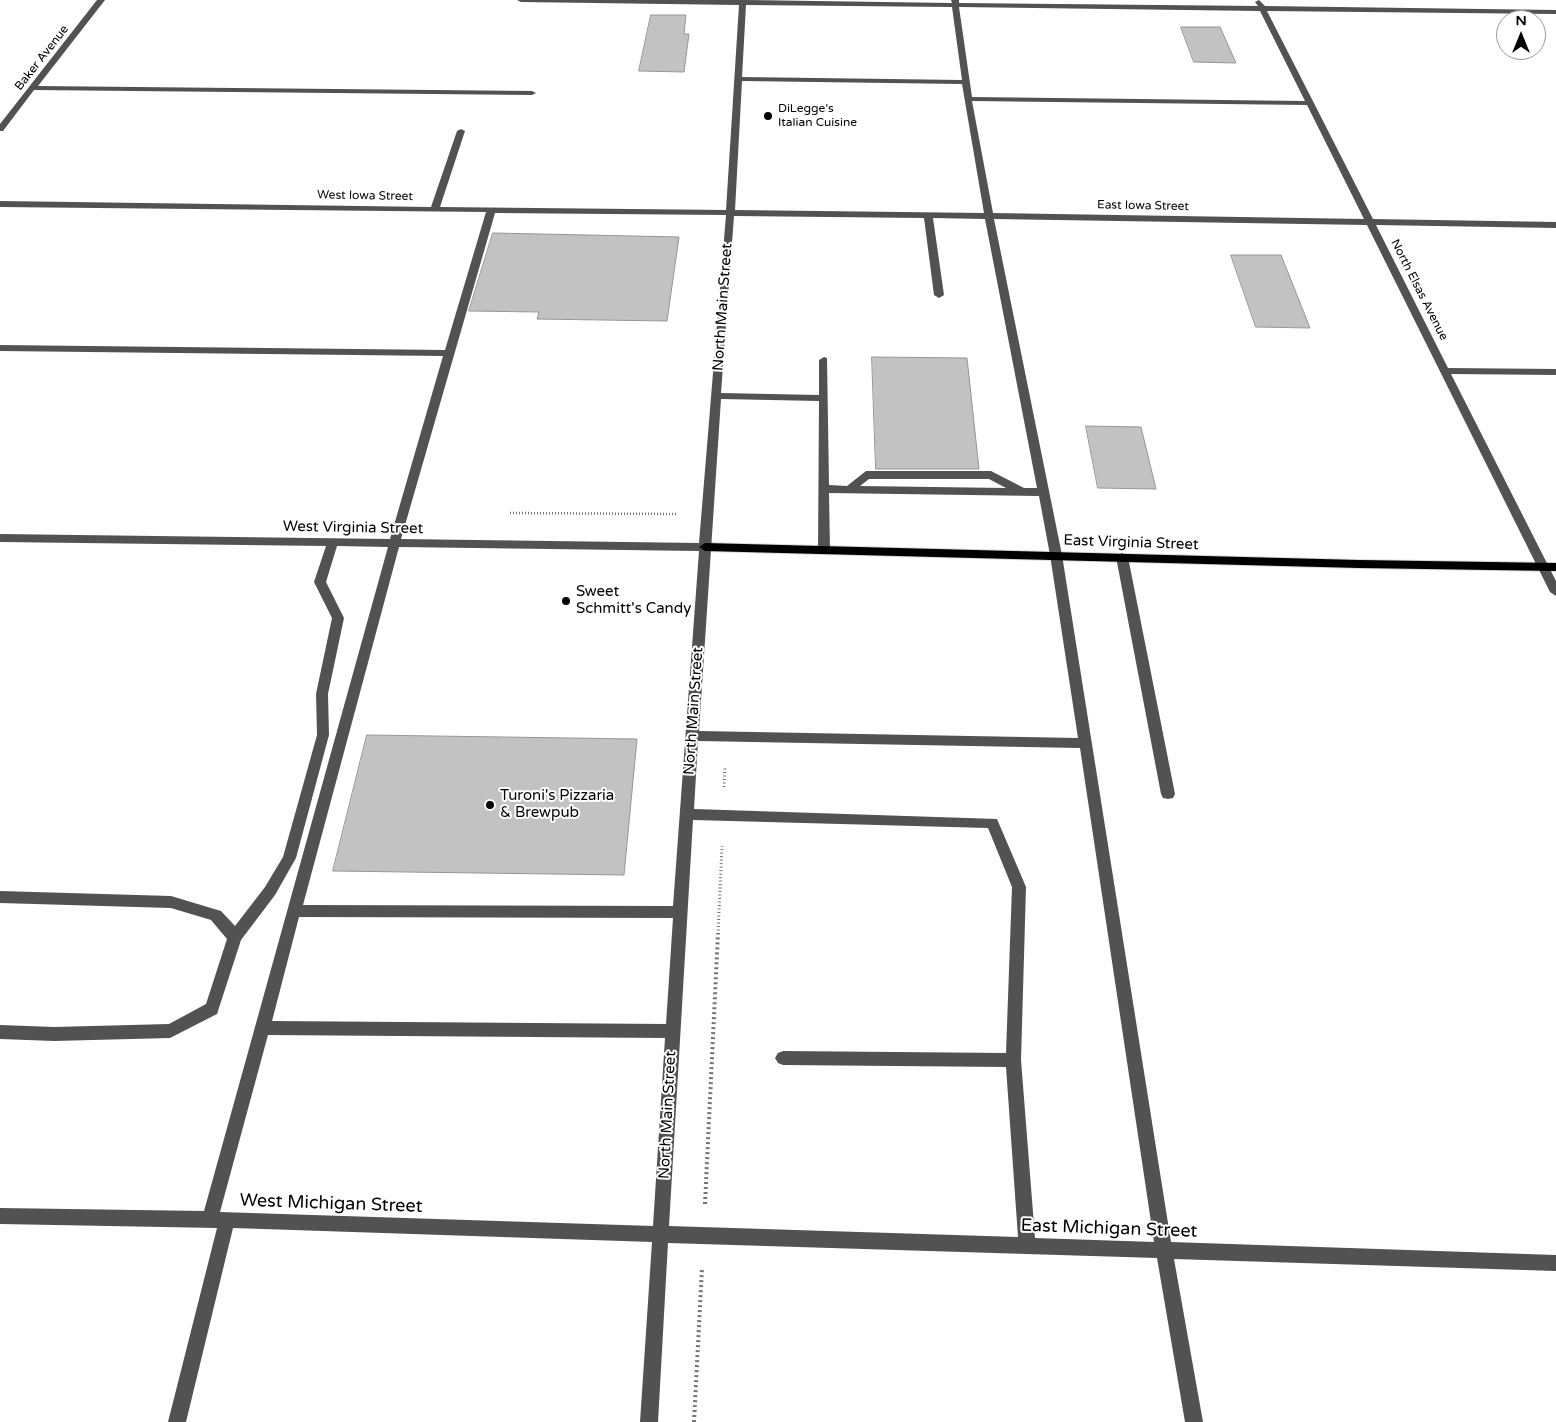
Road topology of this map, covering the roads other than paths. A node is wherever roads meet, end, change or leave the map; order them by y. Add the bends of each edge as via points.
1 (101, 0) edge
2 (521, 0) edge
3 (551, 0) edge
4 (743, 1) edge
5 (956, 2) edge
6 (1260, 4) edge
7 (1556, 12) edge
8 (738, 79) junction
9 (966, 82) junction
10 (32, 88) junction
11 (532, 93) dead end
12 (968, 99) junction
13 (1310, 102) junction
14 (0, 129) edge
15 (461, 131) dead end
16 (0, 204) edge
17 (435, 209) junction
18 (491, 210) junction
19 (730, 214) junction
20 (928, 215) junction
21 (989, 216) junction
22 (1371, 222) junction
23 (1556, 225) edge
24 (939, 295) dead end
25 (0, 348) edge
26 (449, 353) junction
27 (824, 360) dead end
28 (1445, 371) junction
29 (1556, 372) edge
30 (716, 396) junction
31 (824, 398) junction
32 (824, 489) junction
33 (850, 489) junction
34 (1022, 492) junction
35 (1044, 492) junction
36 (0, 538) edge
37 (333, 542) junction
38 (394, 543) junction
39 (705, 547) junction
40 (824, 550) junction
41 (1056, 556) junction
42 (1122, 557) junction
43 (1544, 567) junction
44 (1556, 567) edge
45 (1556, 592) edge
46 (693, 736) junction
47 (1086, 743) junction
48 (1168, 794) dead end
49 (687, 814) junction
50 (0, 897) edge
51 (294, 911) junction
52 (680, 912) junction
53 (235, 937) junction
54 (262, 1028) junction
55 (672, 1031) junction
56 (0, 1032) edge
57 (783, 1058) dead end
58 (1013, 1060) junction
59 (0, 1216) edge
60 (210, 1220) junction
61 (227, 1220) junction
62 (661, 1234) junction
63 (1027, 1246) junction
64 (1164, 1251) junction
65 (1556, 1263) edge
66 (177, 1422) edge
67 (649, 1422) edge
68 (1194, 1422) edge

1 - 10 street, Baker Avenue
2 - 3 street
3 - 4 street
4 - 5 street
4 - 8 street, North Main Street
5 - 6 street
5 - 9 street
6 - 7 street
6 - 13 street, North Elsas Avenue
8 - 9 street
8 - 19 street, North Main Street
9 - 12 street
10 - 11 street
10 - 14 street, Baker Avenue
12 - 13 street
12 - 21 street
13 - 22 street, North Elsas Avenue
15 - 17 street
16 - 17 street, West Iowa Street
17 - 18 street, West Iowa Street
18 - 19 street, West Iowa Street
18 - 26 street
19 - 20 street, East Iowa Street
19 - 30 street, North Main Street
20 - 21 street, East Iowa Street
20 - 24 street
21 - 22 street, East Iowa Street
21 - 35 street
22 - 23 street, East Iowa Street
22 - 28 street, North Elsas Avenue
25 - 26 street
26 - 38 street
27 - 31 street
28 - 29 street
28 - 43 street, North Elsas Avenue
30 - 31 street
30 - 39 street, North Main Street
31 - 32 street
32 - 33 street
32 - 40 street
33 - 34 street
33 - 34 street via 866,475 991,475
34 - 35 street
35 - 41 street
36 - 37 street, West Virginia Street
37 - 38 street, West Virginia Street
37 - 53 street via 320,582 338,618 322,694 323,736 289,858 270,891
38 - 39 street, West Virginia Street
38 - 51 street
39 - 40 main road, East Virginia Street
39 - 46 street, North Main Street
40 - 41 main road, East Virginia Street
41 - 42 main road, East Virginia Street
41 - 47 street
42 - 43 main road, East Virginia Street
42 - 48 street
43 - 44 main road, East Virginia Street
43 - 45 street, North Elsas Avenue
46 - 47 street
46 - 49 street, North Main Street
47 - 64 street
49 - 52 street, North Main Street
49 - 58 street via 992,823 1019,887
50 - 53 street via 171,902 216,914
51 - 52 street
51 - 54 street
52 - 55 street, North Main Street
53 - 56 street via 212,1009 170,1031
54 - 55 street
54 - 60 street
55 - 62 street, North Main Street
57 - 58 street
58 - 63 street
59 - 60 street, West Michigan Street
60 - 61 street, West Michigan Street
61 - 62 street, West Michigan Street
61 - 66 street
62 - 63 street, East Michigan Street
62 - 67 street, North Main Street
63 - 64 street, East Michigan Street
64 - 65 street, East Michigan Street
64 - 68 street

